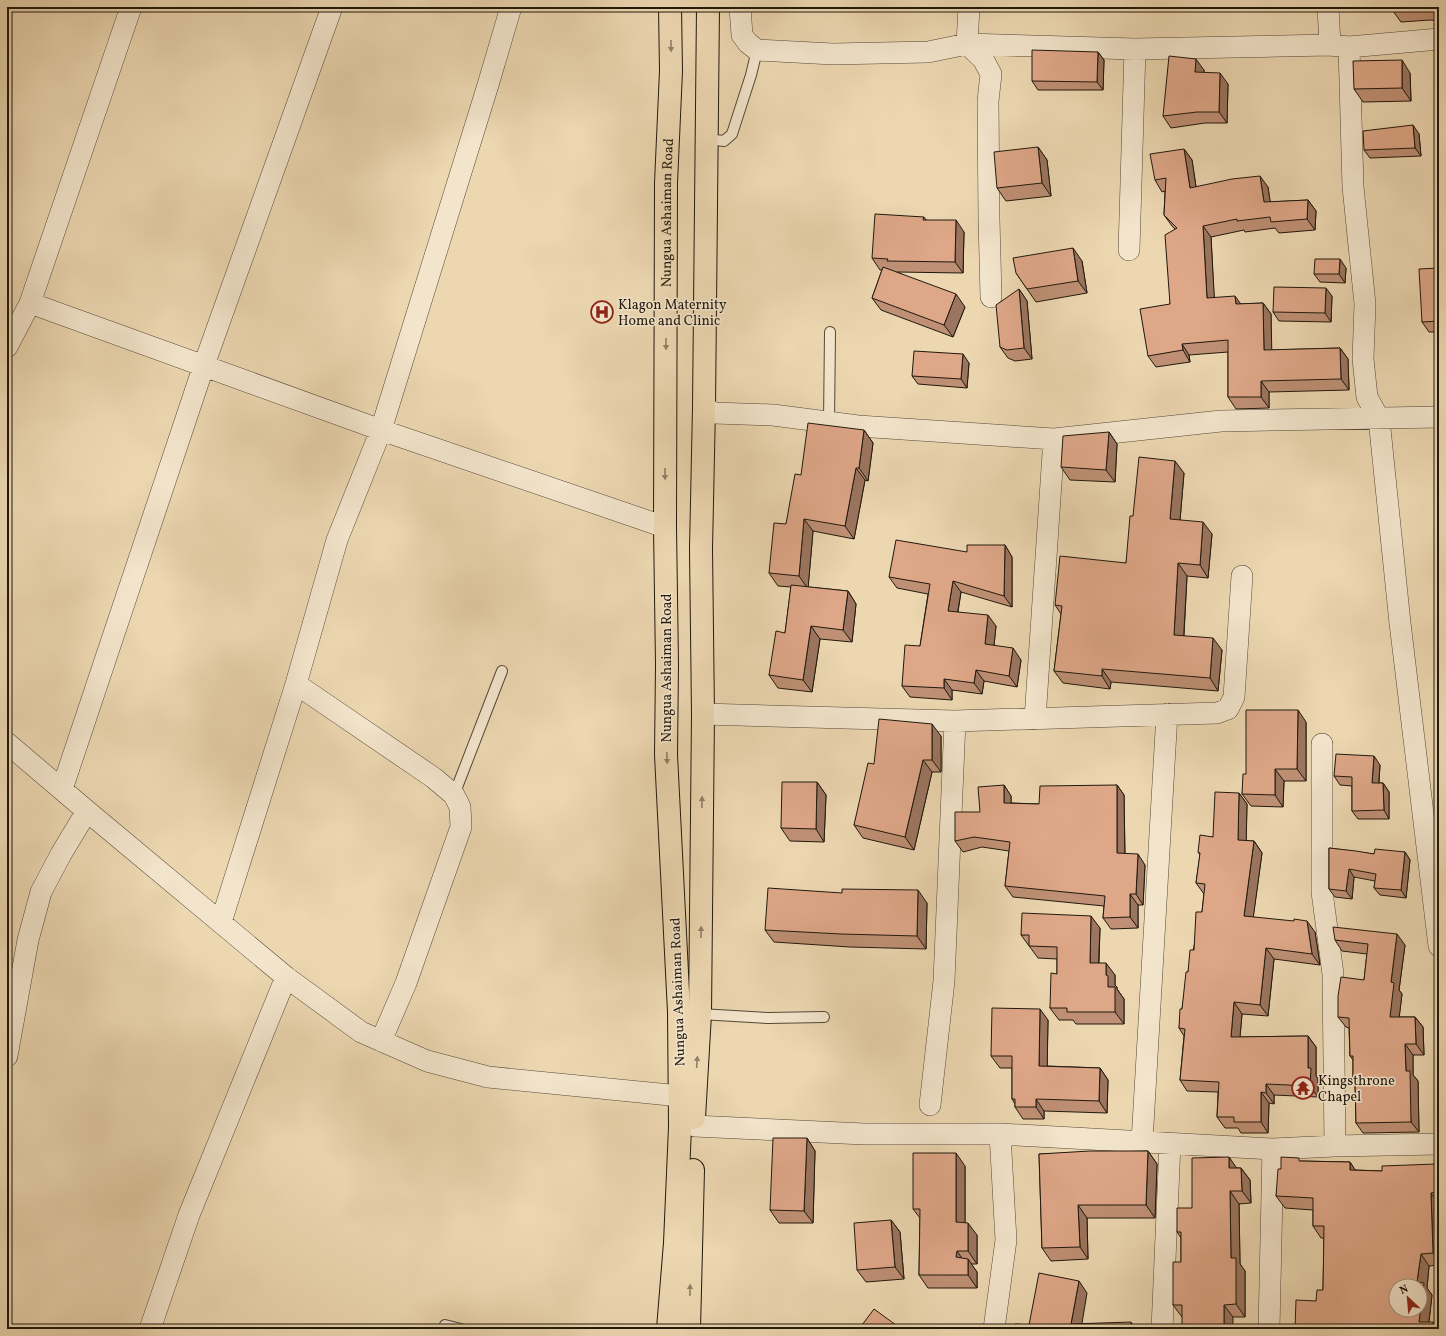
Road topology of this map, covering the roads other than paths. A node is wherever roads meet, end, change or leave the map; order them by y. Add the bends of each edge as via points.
1 (132, 7) edge
2 (332, 7) edge
3 (511, 7) edge
4 (670, 7) edge
5 (708, 7) edge
6 (740, 7) edge
7 (969, 7) edge
8 (1328, 7) edge
9 (1439, 39) edge
10 (967, 44) junction
11 (1340, 46) junction
12 (1135, 49) junction
13 (756, 50) junction
14 (706, 139) junction
15 (1129, 250) dead end
16 (991, 297) dead end
17 (30, 303) junction
18 (830, 332) dead end
19 (7, 347) edge
20 (204, 365) junction
21 (704, 407) junction
22 (1379, 418) junction
23 (1439, 418) edge
24 (829, 422) junction
25 (381, 430) junction
26 (1054, 439) junction
27 (665, 527) junction
28 (1242, 576) dead end
29 (502, 671) dead end
30 (296, 684) junction
31 (703, 714) junction
32 (1167, 714) junction
33 (1035, 719) junction
34 (956, 721) junction
35 (7, 743) edge
36 (1322, 744) dead end
37 (62, 789) junction
38 (454, 795) junction
39 (87, 811) junction
40 (221, 922) junction
41 (1439, 946) edge
42 (286, 977) junction
43 (700, 1014) junction
44 (824, 1017) dead end
45 (381, 1041) junction
46 (7, 1056) edge
47 (687, 1095) junction
48 (930, 1105) dead end
49 (694, 1126) junction
50 (1000, 1134) junction
51 (1142, 1142) junction
52 (1170, 1144) junction
53 (1439, 1144) edge
54 (1335, 1146) junction
55 (1273, 1149) junction
56 (445, 1325) dead end
57 (150, 1329) edge
58 (461, 1329) edge
59 (668, 1329) edge
60 (689, 1329) edge
61 (994, 1329) edge
62 (1162, 1329) edge
63 (1269, 1329) edge

1 - 17 street
2 - 20 street
3 - 25 street
4 -> 27 main road, Nungua Ashaiman Road via 671,71 666,183
5 - 14 main road, Nungua Ashaiman Road
6 - 13 street via 742,35
7 - 10 street
8 - 11 street
9 - 11 street
10 - 12 street
10 - 13 street via 928,52 833,54
10 - 16 street via 984,59 991,74 988,101 988,219
11 - 12 street
11 - 22 street via 1365,304 1363,359 1367,397
12 - 15 street
13 - 14 lane via 751,75 732,134 724,141
14 - 21 main road, Nungua Ashaiman Road
17 - 19 street
17 - 20 street
18 - 24 lane
20 - 25 street
20 - 37 street
21 - 24 street via 714,413 773,415
21 - 31 main road, Nungua Ashaiman Road via 701,548
22 - 23 street
22 - 26 street via 1221,421
22 - 41 street via 1400,623
24 - 26 street
25 - 27 street
25 - 30 street via 338,540
26 - 33 street
27 -> 47 main road, Nungua Ashaiman Road via 666,755 679,1012
28 - 32 street via 1234,697 1228,709 1217,713
29 - 38 lane
30 - 38 street via 434,778
30 - 40 street
31 - 34 street
43 -> 31 main road, Nungua Ashaiman Road
32 - 33 street
32 - 51 street
33 - 34 street
34 - 48 street via 944,981
35 - 37 street
36 - 54 street via 1322,892 1333,974
37 - 39 street
38 - 45 street via 460,807 460,826 406,983
39 - 40 street
39 - 46 street via 41,892 28,940
40 - 42 street
42 - 45 street via 361,1032
42 - 57 street via 189,1215
43 - 44 lane via 768,1018
47 -> 43 main road, Nungua Ashaiman Road
45 - 47 street via 427,1061 488,1077
47 - 49 main road, Nungua Ashaiman Road
47 - 59 main road, Nungua Ashaiman Road via 680,1127
49 - 50 street via 864,1134
60 -> 49 main road, Nungua Ashaiman Road
50 - 51 street
50 - 61 street via 1006,1240
51 - 52 street
52 - 55 street
52 - 62 street
53 - 54 street
54 - 55 street
55 - 63 street
56 - 58 lane

